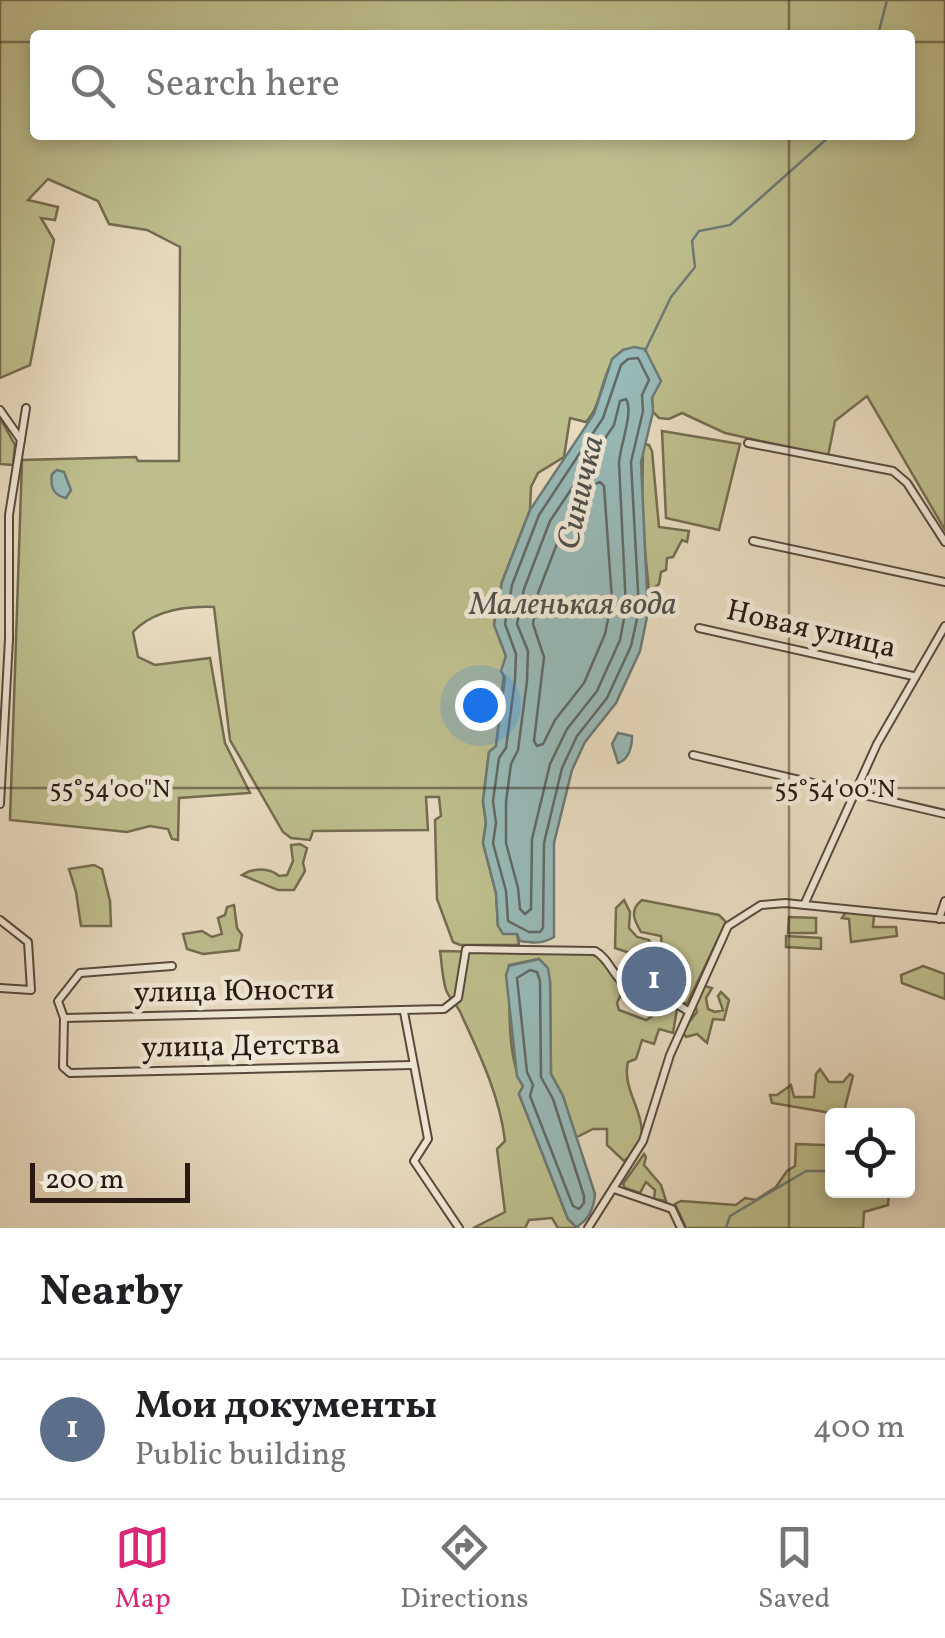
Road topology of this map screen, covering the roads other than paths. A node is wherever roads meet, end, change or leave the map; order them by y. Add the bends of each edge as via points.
1 (26, 408) dead end
2 (0, 410) edge
3 (21, 440) junction
4 (748, 443) dead end
5 (754, 540) dead end
6 (945, 542) edge
7 (945, 582) edge
8 (945, 626) edge
9 (700, 628) dead end
10 (914, 676) junction
11 (692, 755) dead end
12 (856, 792) junction
13 (0, 804) edge
14 (945, 814) edge
15 (945, 901) edge
16 (804, 905) junction
17 (942, 919) edge
18 (0, 920) edge
19 (172, 966) dead end
20 (0, 988) edge
21 (688, 1011) junction
22 (404, 1012) junction
23 (64, 1018) junction
24 (412, 1066) junction
25 (614, 1189) junction
26 (458, 1228) edge
27 (588, 1228) edge
28 (681, 1228) edge

1 - 3 street
2 - 3 street
3 - 13 street via 9,514
4 - 6 street via 893,471
5 - 7 street
8 - 10 street
9 - 10 street, Новая улица
10 - 12 street
11 - 12 street
12 - 14 street
12 - 16 street
15 - 17 street
16 - 17 street
16 - 21 street via 763,905 730,924
18 - 20 street via 28,942 31,990
19 - 23 street via 80,973 58,1000
21 - 22 street, улица Юности via 624,983 595,951 466,949 455,1003
21 - 25 street via 644,1141
22 - 23 street, улица Юности
22 - 24 street
23 - 24 street, улица Детства via 62,1067 70,1072
24 - 26 street via 428,1138 414,1162
25 - 27 street
25 - 28 street via 672,1210

